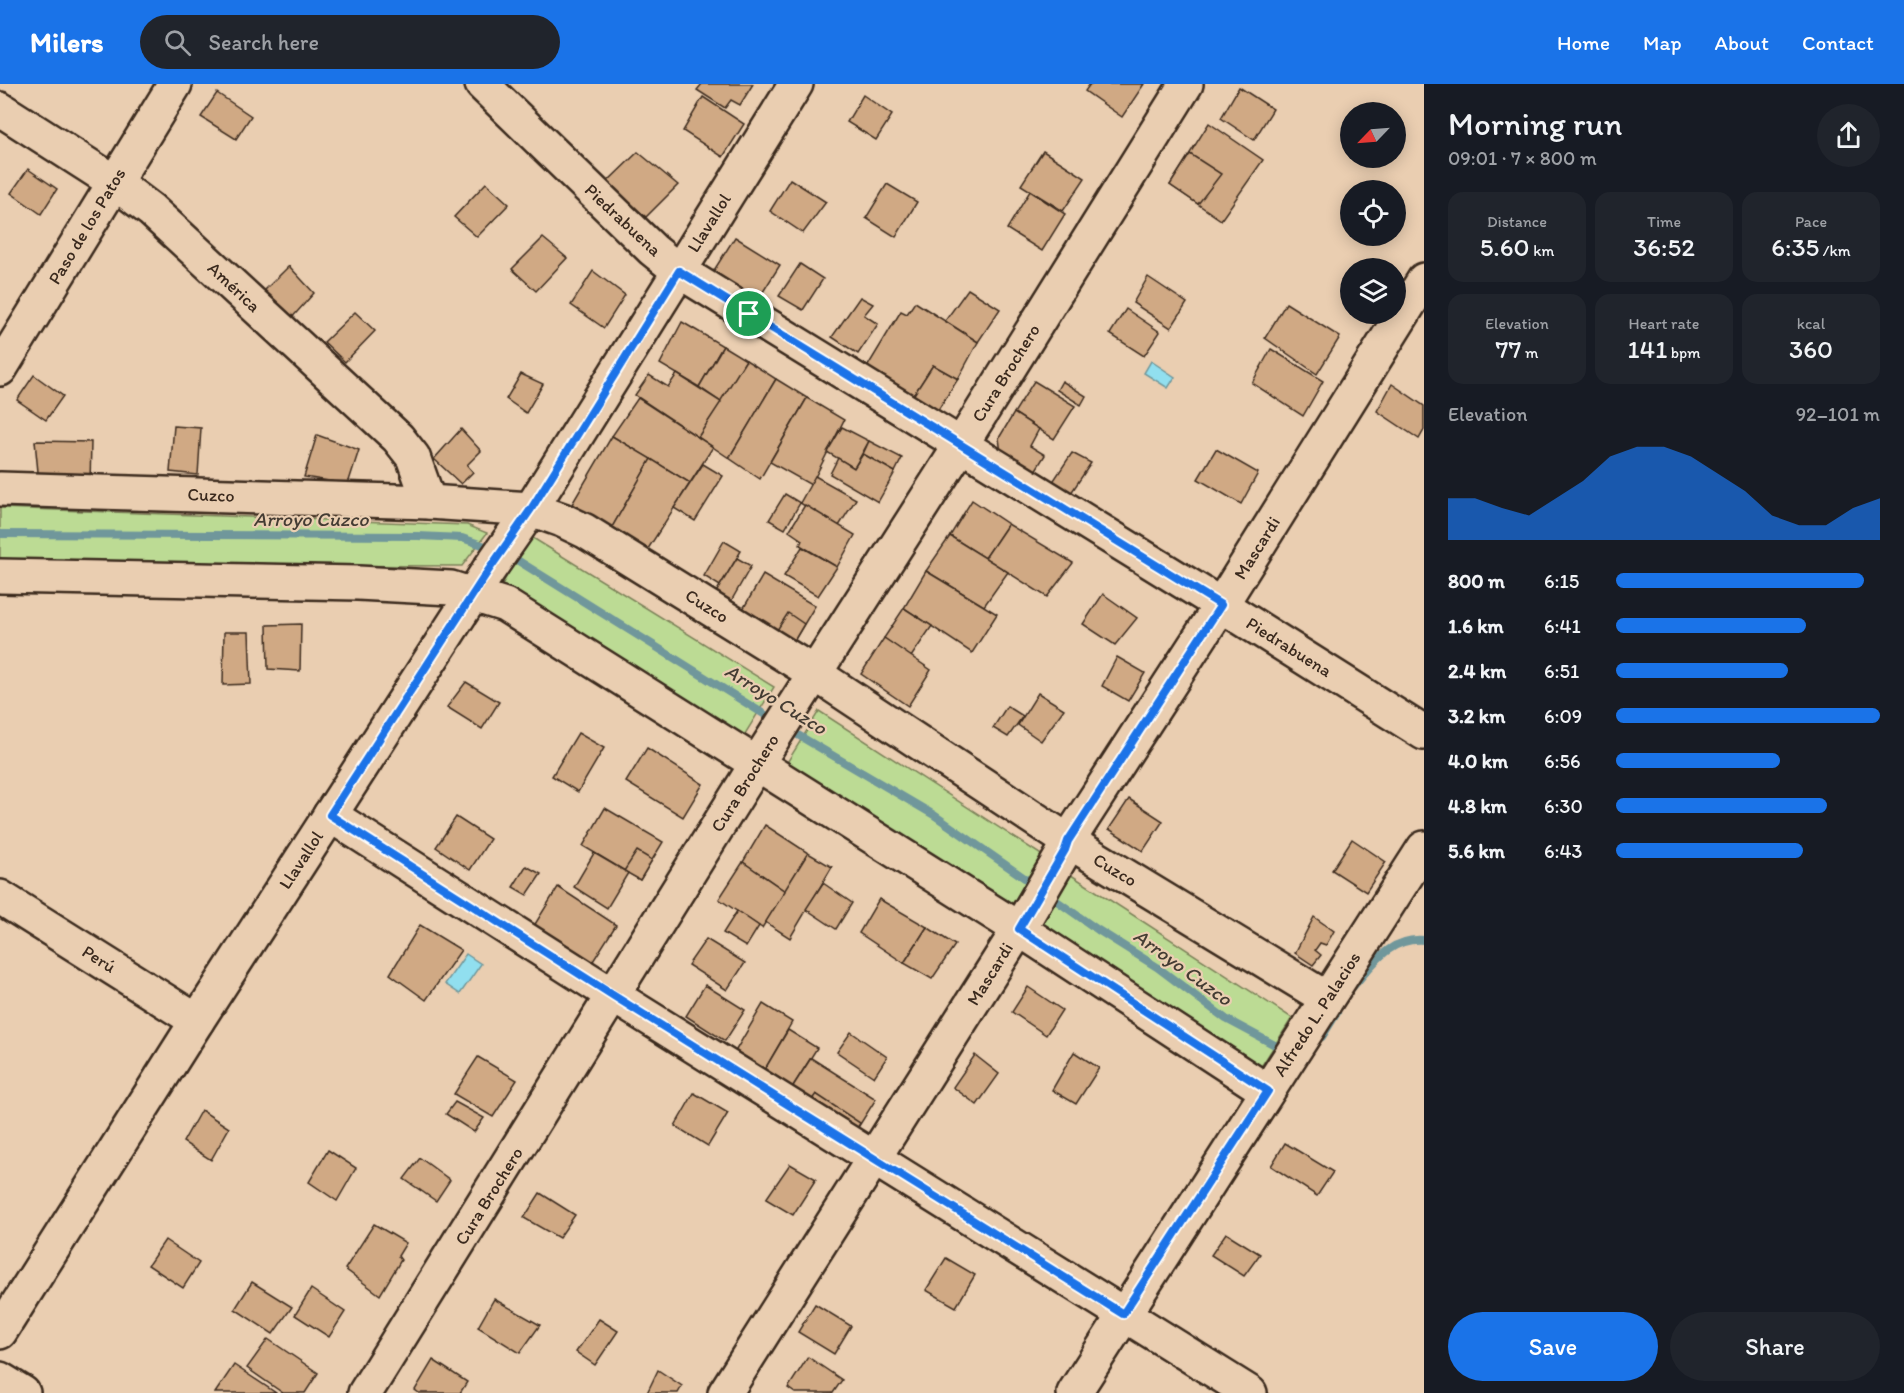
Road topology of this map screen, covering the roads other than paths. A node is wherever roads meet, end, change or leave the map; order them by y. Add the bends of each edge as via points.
1 (175, 84) edge
2 (482, 84) edge
3 (796, 84) edge
4 (1186, 84) edge
5 (0, 108) edge
6 (114, 182) junction
7 (679, 271) junction
8 (1424, 280) edge
9 (0, 369) edge
10 (960, 445) junction
11 (0, 489) edge
12 (429, 502) junction
13 (523, 519) junction
14 (0, 576) edge
15 (481, 583) junction
16 (1221, 605) junction
17 (806, 686) junction
18 (1424, 733) edge
19 (764, 752) junction
20 (330, 815) junction
21 (1066, 845) junction
22 (1419, 866) edge
23 (0, 897) edge
24 (1021, 925) junction
25 (614, 996) junction
26 (1322, 1003) junction
27 (197, 1021) junction
28 (1268, 1091) junction
29 (873, 1159) junction
30 (1123, 1314) junction
31 (0, 1332) edge
32 (0, 1379) edge
33 (23, 1393) edge
34 (365, 1393) edge
35 (726, 1393) edge
36 (1074, 1393) edge
37 (1250, 1393) edge

1 - 6 street, Paso de los Patos
2 - 7 street, Piedrabuena
3 - 7 street, Llavallol
4 - 10 street, Cura Brochero
5 - 6 street, América
6 - 9 street, Paso de los Patos
6 - 12 street, América via 151,210 398,438 413,458
7 - 10 street, Piedrabuena
7 - 13 street, Llavallol
8 - 16 street, Mascardi
10 - 16 street, Piedrabuena
10 - 17 street, Cura Brochero
11 - 12 street, Cuzco
12 - 13 street, Cuzco
13 - 15 street, Llavallol
13 - 17 street, Cuzco via 562,520 585,531
14 - 15 street via 451,588
15 - 19 street via 505,605
15 - 20 street, Llavallol
16 - 18 street, Piedrabuena
16 - 21 street, Mascardi
17 - 19 street, Cura Brochero
17 - 21 street, Cuzco
19 - 24 street
19 - 25 street, Cura Brochero
20 - 25 street
20 - 27 street, Llavallol
21 - 24 street, Mascardi
21 - 26 street, Cuzco
22 - 26 street, Alfredo L. Palacios
23 - 27 street, Perú
24 - 28 street
24 - 29 street, Mascardi
25 - 29 street
25 - 34 street, Cura Brochero
26 - 28 street, Alfredo L. Palacios
27 - 31 street, Llavallol
28 - 30 street, Alfredo L. Palacios
29 - 30 street
29 - 35 street, Mascardi
30 - 36 street, Alfredo L. Palacios
30 - 37 street
32 - 33 street

